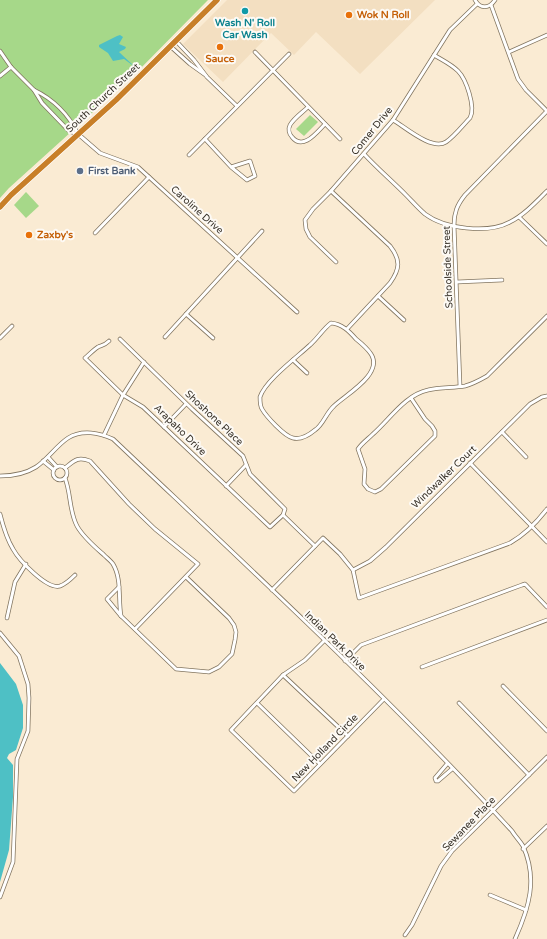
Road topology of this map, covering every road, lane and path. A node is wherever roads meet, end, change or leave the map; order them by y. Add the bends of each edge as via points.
1 (217, 0) edge
2 (475, 0) edge
3 (495, 0) edge
4 (477, 4) junction
5 (490, 5) junction
6 (547, 35) edge
7 (176, 41) junction
8 (170, 46) junction
9 (0, 51) edge
10 (255, 52) dead end
11 (509, 52) junction
12 (289, 54) dead end
13 (434, 55) junction
14 (11, 67) junction
15 (273, 70) junction
16 (0, 76) edge
17 (208, 77) junction
18 (34, 90) junction
19 (237, 106) junction
20 (308, 107) junction
21 (547, 111) edge
22 (393, 120) junction
23 (325, 124) junction
24 (78, 134) junction
25 (205, 139) junction
26 (340, 139) dead end
27 (364, 154) junction
28 (189, 155) dead end
29 (231, 167) junction
30 (148, 177) junction
31 (331, 191) junction
32 (547, 191) edge
33 (0, 207) edge
34 (519, 217) junction
35 (454, 225) junction
36 (262, 231) dead end
37 (95, 233) dead end
38 (547, 244) edge
39 (238, 258) junction
40 (336, 262) dead end
41 (502, 280) dead end
42 (457, 282) junction
43 (378, 296) junction
44 (297, 312) dead end
45 (186, 314) junction
46 (547, 316) edge
47 (404, 320) dead end
48 (12, 326) dead end
49 (347, 329) junction
50 (165, 337) dead end
51 (0, 338) edge
52 (213, 338) dead end
53 (120, 339) dead end
54 (109, 341) dead end
55 (293, 360) junction
56 (144, 362) junction
57 (307, 373) dead end
58 (460, 386) junction
59 (123, 395) junction
60 (547, 396) edge
61 (411, 398) junction
62 (186, 404) junction
63 (164, 427) junction
64 (502, 432) junction
65 (104, 435) junction
66 (48, 457) junction
67 (526, 457) dead end
68 (43, 461) junction
69 (470, 463) junction
70 (246, 465) junction
71 (58, 467) junction
72 (65, 468) junction
73 (54, 470) junction
74 (0, 476) edge
75 (64, 478) junction
76 (226, 486) junction
77 (547, 509) edge
78 (0, 514) edge
79 (283, 515) junction
80 (532, 526) junction
81 (547, 542) edge
82 (315, 546) junction
83 (26, 564) junction
84 (353, 570) junction
85 (75, 575) dead end
86 (186, 577) junction
87 (119, 587) junction
88 (272, 590) junction
89 (547, 607) edge
90 (121, 616) junction
91 (7, 618) dead end
92 (547, 620) edge
93 (136, 629) junction
94 (0, 633) edge
95 (324, 641) junction
96 (345, 661) junction
97 (422, 667) dead end
98 (283, 676) junction
99 (503, 686) dead end
100 (384, 699) junction
101 (257, 703) junction
102 (458, 703) dead end
103 (547, 731) edge
104 (348, 736) junction
105 (547, 757) edge
106 (320, 764) junction
107 (447, 764) junction
108 (452, 769) junction
109 (529, 775) junction
110 (493, 811) junction
111 (547, 826) edge
112 (524, 848) junction
113 (490, 894) dead end
114 (0, 897) edge
115 (526, 910) junction
116 (405, 935) dead end
117 (515, 939) edge

1 - 7 highway, South Church Street
2 - 4 street
3 - 5 street
4 - 5 street via 483,7
4 - 13 street, Comer Drive via 450,30
5 - 11 street
6 - 11 street
7 - 8 highway, South Church Street
7 - 17 street
8 - 17 street
8 - 24 highway, South Church Street
9 - 14 street
10 - 15 street
11 - 21 street via 518,79
12 - 15 street
13 - 22 street, Comer Drive
13 - 22 street via 462,75 472,101 473,113 470,118 446,142 439,145 430,143
14 - 16 street
14 - 18 street
15 - 19 street
15 - 20 street
17 - 19 street
18 - 24 street via 58,107 72,122
18 - 24 street via 42,104 69,131
19 - 25 street
20 - 23 street
20 - 23 street via 290,125 291,136 295,140 300,143 306,141
21 - 35 street, Schoolside Street via 458,203 454,213
22 - 27 street, Comer Drive
23 - 26 street
24 - 30 street, Caroline Drive via 100,153 134,165
24 - 33 highway, South Church Street
25 - 28 street
25 - 29 street
27 - 31 street, Comer Drive
27 - 35 street via 425,214
29 - 29 street via 250,161 256,176 247,180
30 - 37 street
30 - 39 street, Caroline Drive
31 - 40 street, Comer Drive via 305,220 310,237
31 - 43 street via 396,253 398,269
32 - 34 street
34 - 35 street via 495,228 480,229
34 - 38 street
35 - 42 street, Schoolside Street
36 - 39 street
39 - 44 street, Caroline Drive
39 - 45 street
41 - 42 street
42 - 58 street, Schoolside Street
43 - 47 street
43 - 49 street
45 - 50 street
45 - 52 street
46 - 58 street via 487,376 475,383
48 - 51 street
49 - 55 street via 338,323 332,323
49 - 55 street via 372,355 374,361 371,372 362,384 334,406 317,429 305,437 292,438 270,419 261,408 260,399 263,389
53 - 56 street, Shoshone Place
54 - 59 street, Arapaho Drive via 85,358
55 - 57 street
56 - 59 street
56 - 62 street, Shoshone Place
58 - 61 street via 427,390
59 - 63 street, Arapaho Drive via 144,407
59 - 65 street
60 - 64 street, Windwalker Court via 530,404
61 - 61 street via 432,426 435,436 375,492 364,484 365,469 358,449
62 - 63 street
62 - 70 street, Shoshone Place via 243,456
63 - 76 street, Arapaho Drive
64 - 67 street
64 - 69 street, Windwalker Court
65 - 66 street, Indian Park Drive via 86,432 69,437
65 - 88 street, Indian Park Drive via 113,439
66 - 68 street, Indian Park Drive
66 - 71 street
68 - 73 street
68 - 74 street, Indian Park Drive via 35,468 13,476
69 - 80 street
69 - 84 street, Windwalker Court via 386,547 370,561
70 - 76 street
70 - 79 street, Shoshone Place via 250,474 285,509
71 - 72 street
71 - 73 street
72 - 75 street via 67,473
72 - 86 street via 76,459 84,458 90,461 155,529 198,564
73 - 75 street via 57,479
75 - 87 street via 77,526 113,563
76 - 79 street, Arapaho Drive via 270,527
77 - 80 street
78 - 83 street via 13,549
79 - 82 street
80 - 81 street
80 - 84 street via 510,543 360,598
82 - 84 street via 323,538
82 - 88 street
83 - 85 street via 53,586 68,582
83 - 91 street via 15,582
86 - 93 street
86 - 93 street via 234,624 234,648 226,661 209,672 176,669
87 - 90 street
87 - 90 street via 108,599
88 - 95 street, Indian Park Drive
89 - 96 street via 525,584 361,645
90 - 93 street
92 - 97 street
94 - 114 street via 19,656 28,684 29,698 28,731 17,759 13,862
95 - 96 street, Indian Park Drive
95 - 98 street, New Holland Circle via 305,660
96 - 100 street, Indian Park Drive
98 - 101 street, New Holland Circle
98 - 104 street
99 - 103 street
100 - 104 street, New Holland Circle
100 - 107 street, Indian Park Drive
101 - 106 street
101 - 106 street, New Holland Circle via 231,730 289,787 294,791
102 - 109 street
104 - 106 street, New Holland Circle
105 - 109 street, Sewanee Place
107 - 108 street, Indian Park Drive
107 - 108 street via 435,778 436,781
108 - 110 street, Indian Park Drive
109 - 110 street, Sewanee Place
110 - 112 street, Indian Park Drive
110 - 116 street, Sewanee Place via 452,851 441,866
111 - 112 street
112 - 115 street, Indian Park Drive via 531,877 531,894
113 - 115 street
115 - 117 street, Indian Park Drive

